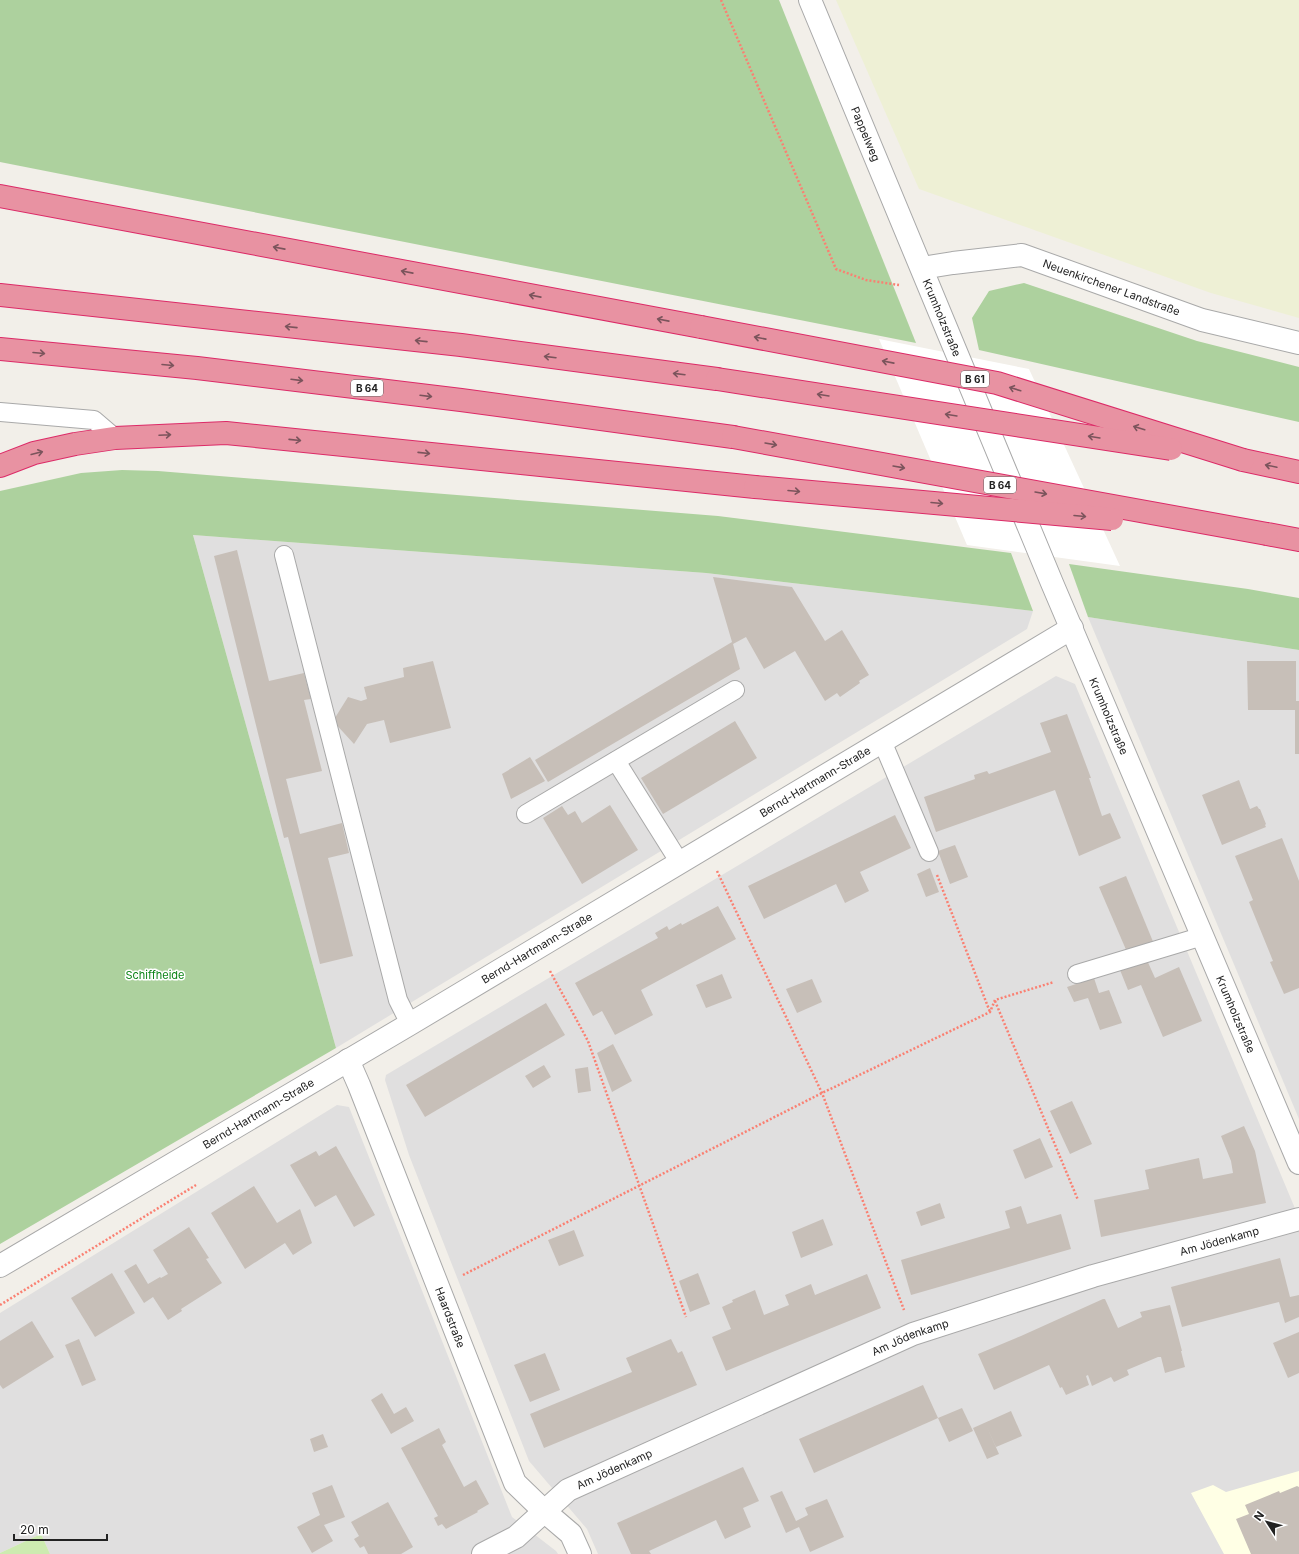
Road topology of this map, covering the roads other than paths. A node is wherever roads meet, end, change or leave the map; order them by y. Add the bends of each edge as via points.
1 (810, 0) edge
2 (0, 196) edge
3 (922, 268) junction
4 (0, 296) edge
5 (1299, 343) edge
6 (0, 349) edge
7 (0, 412) edge
8 (115, 438) junction
9 (1243, 460) junction
10 (0, 466) edge
11 (1299, 472) edge
12 (1267, 534) junction
13 (1299, 540) edge
14 (284, 555) dead end
15 (1072, 628) junction
16 (735, 690) dead end
17 (882, 742) junction
18 (616, 761) junction
19 (526, 814) dead end
20 (929, 852) road end
21 (680, 863) junction
22 (1203, 936) junction
23 (1077, 974) road end
24 (410, 1024) junction
25 (348, 1060) junction
26 (1299, 1163) edge
27 (1299, 1220) edge
28 (0, 1266) edge
29 (544, 1511) junction
30 (483, 1554) edge
31 (580, 1554) edge

1 - 3 street, Pappelweg
9 -> 2 highway, B 61, bridge via 997,383
3 - 5 street, Neuenkirchener Landstraße via 1022,255 1202,320
3 - 15 street, Krumholzstraße
9 -> 4 highway, bridge via 717,379 461,345
6 -> 12 highway, B 64, bridge via 205,369 733,437
7 - 8 lane via 94,420
10 -> 8 highway via 34,453
8 -> 12 highway, B 64, bridge via 226,433 755,487
11 -> 9 highway
12 - 13 highway, B 64
14 - 24 lane via 398,1000
15 - 17 street, Bernd-Hartmann-Straße
15 - 22 street, Krumholzstraße
16 - 18 lane
17 - 20 lane
17 - 21 street, Bernd-Hartmann-Straße
18 - 19 lane
18 - 21 lane
21 - 24 street, Bernd-Hartmann-Straße
22 - 23 lane
22 - 26 street, Krumholzstraße
24 - 25 street, Bernd-Hartmann-Straße
25 - 28 street, Bernd-Hartmann-Straße
25 - 29 street, Haardstraße via 515,1483
27 - 29 street, Am Jödenkamp via 1093,1276 913,1334 568,1490
29 - 30 street, Am Jödenkamp via 516,1537
29 - 31 street, Haardstraße via 571,1534

